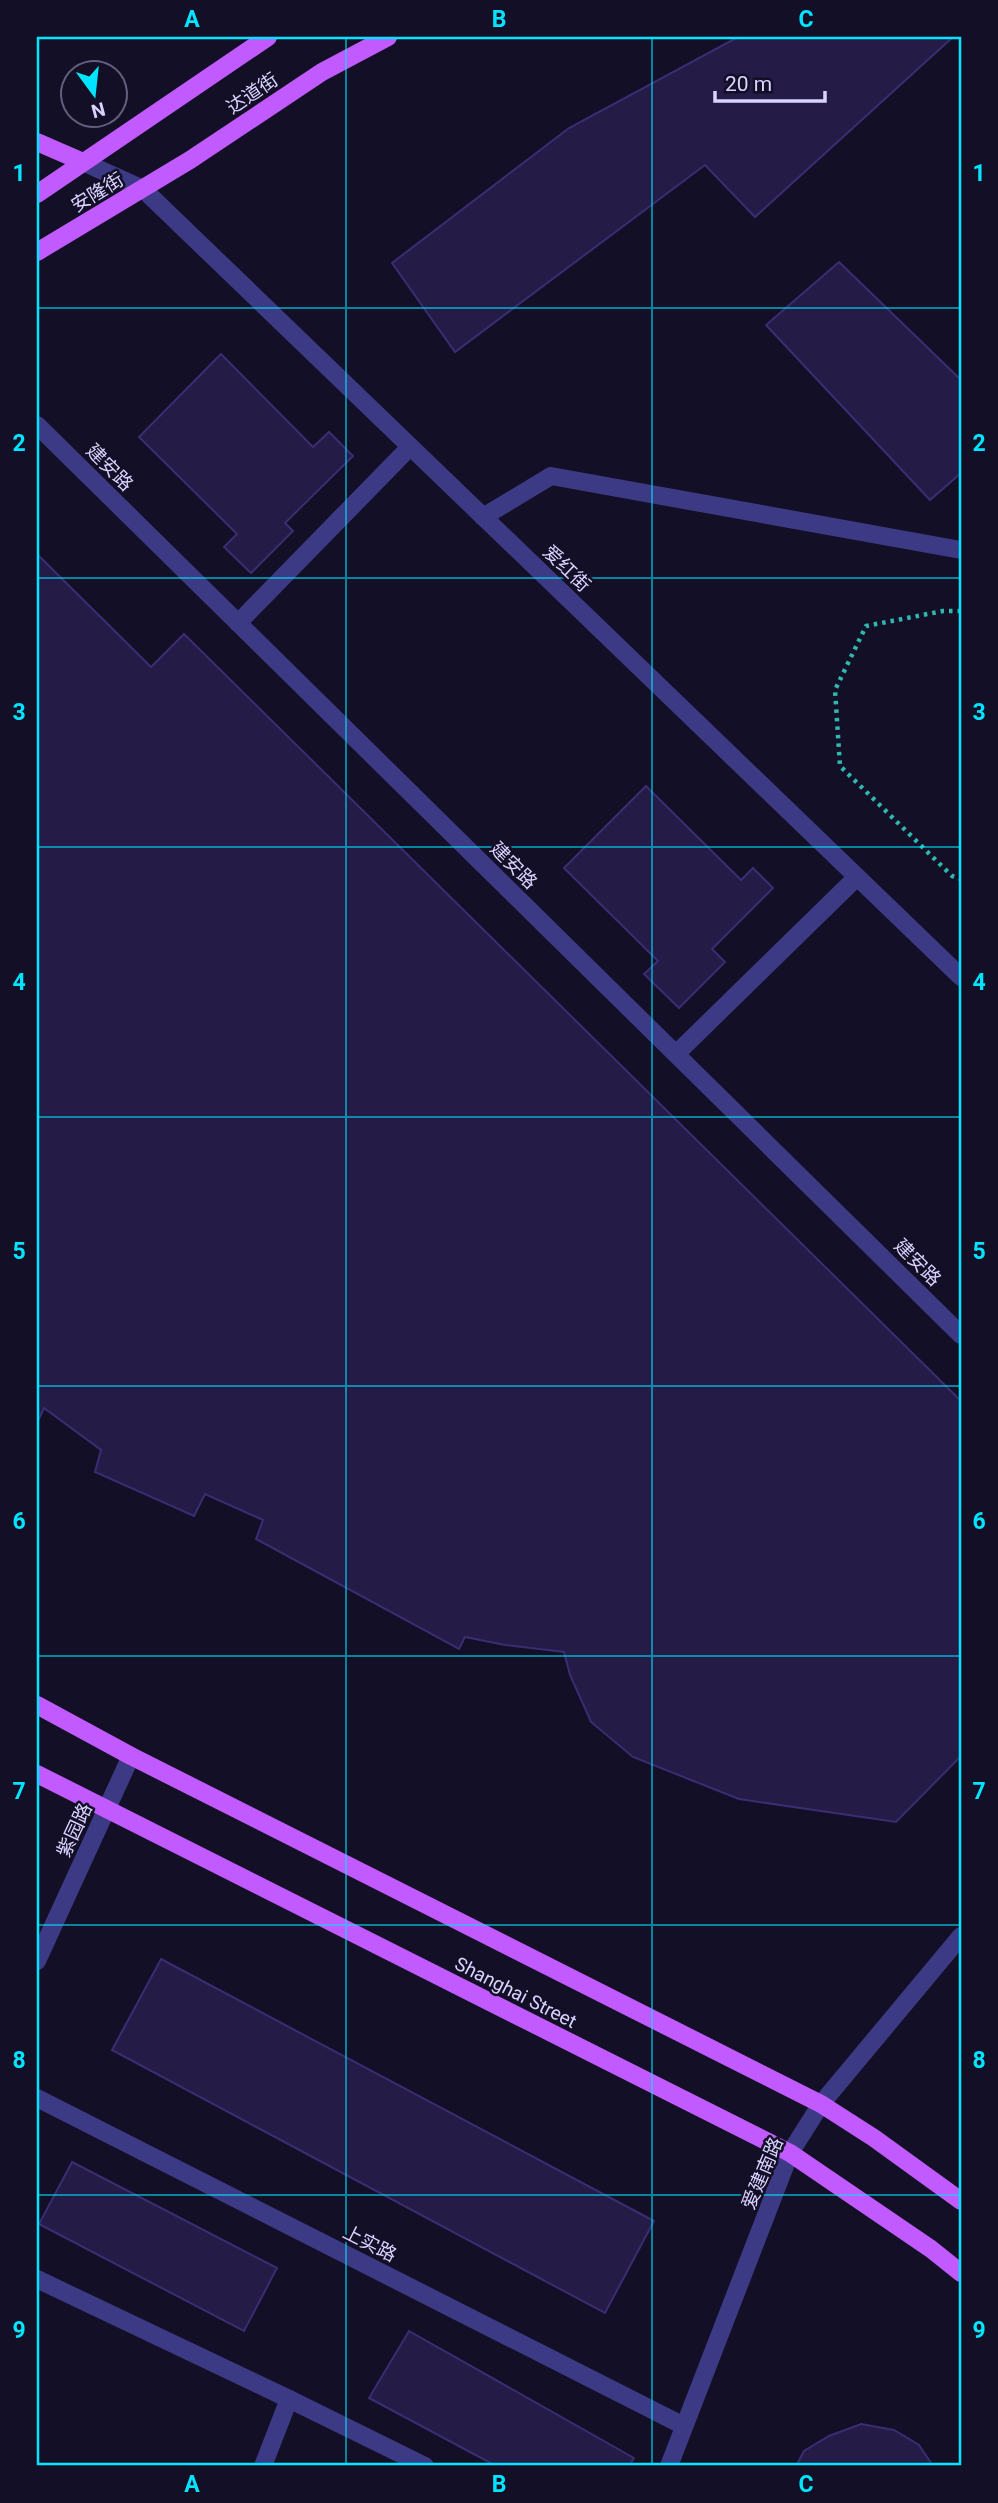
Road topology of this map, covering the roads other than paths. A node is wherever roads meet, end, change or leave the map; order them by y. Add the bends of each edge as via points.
1 (268, 37) edge
2 (388, 37) edge
3 (37, 142) edge
4 (83, 162) junction
5 (143, 189) junction
6 (37, 194) edge
7 (37, 252) edge
8 (37, 425) edge
9 (411, 447) junction
10 (483, 517) junction
11 (961, 550) edge
12 (238, 623) junction
13 (857, 877) junction
14 (961, 977) edge
15 (676, 1054) junction
16 (961, 1335) edge
17 (37, 1705) edge
18 (131, 1756) junction
19 (37, 1774) edge
20 (106, 1811) junction
21 (961, 1936) edge
22 (37, 1961) edge
23 (37, 2098) edge
24 (821, 2104) junction
25 (790, 2153) junction
26 (961, 2201) edge
27 (961, 2273) edge
28 (37, 2279) edge
29 (289, 2399) junction
30 (684, 2426) junction
31 (263, 2466) edge
32 (425, 2466) edge
33 (669, 2466) edge

1 - 4 main road, 达道街
2 - 5 main road, 达道街 via 322,72
3 - 4 main road
4 - 5 street, 爱红街
4 - 6 main road, 安隆街
5 - 7 main road, 安隆街
5 - 9 street, 爱红街
8 - 12 street, 建安路
9 - 10 street, 爱红街
9 - 12 street
10 - 11 street via 551,476
10 - 13 street, 爱红街
12 - 15 street, 建安路
13 - 14 street, 爱红街
13 - 15 street
15 - 16 street, 建安路
17 - 18 main road, Shanghai Street
18 - 20 street, 紫园路
18 - 24 main road, Shanghai Street
19 - 20 main road, Shanghai Street
20 - 22 street, 紫园路
20 - 25 main road, Shanghai Street
21 - 24 street, 爱建南路
23 - 30 street, 上实路
24 - 25 street, 爱建南路
24 - 26 main road, Shanghai Street
25 - 27 main road, Shanghai Street
25 - 30 street, 爱建南路
28 - 29 street
29 - 31 street
29 - 32 street
30 - 33 street, 爱建南路

